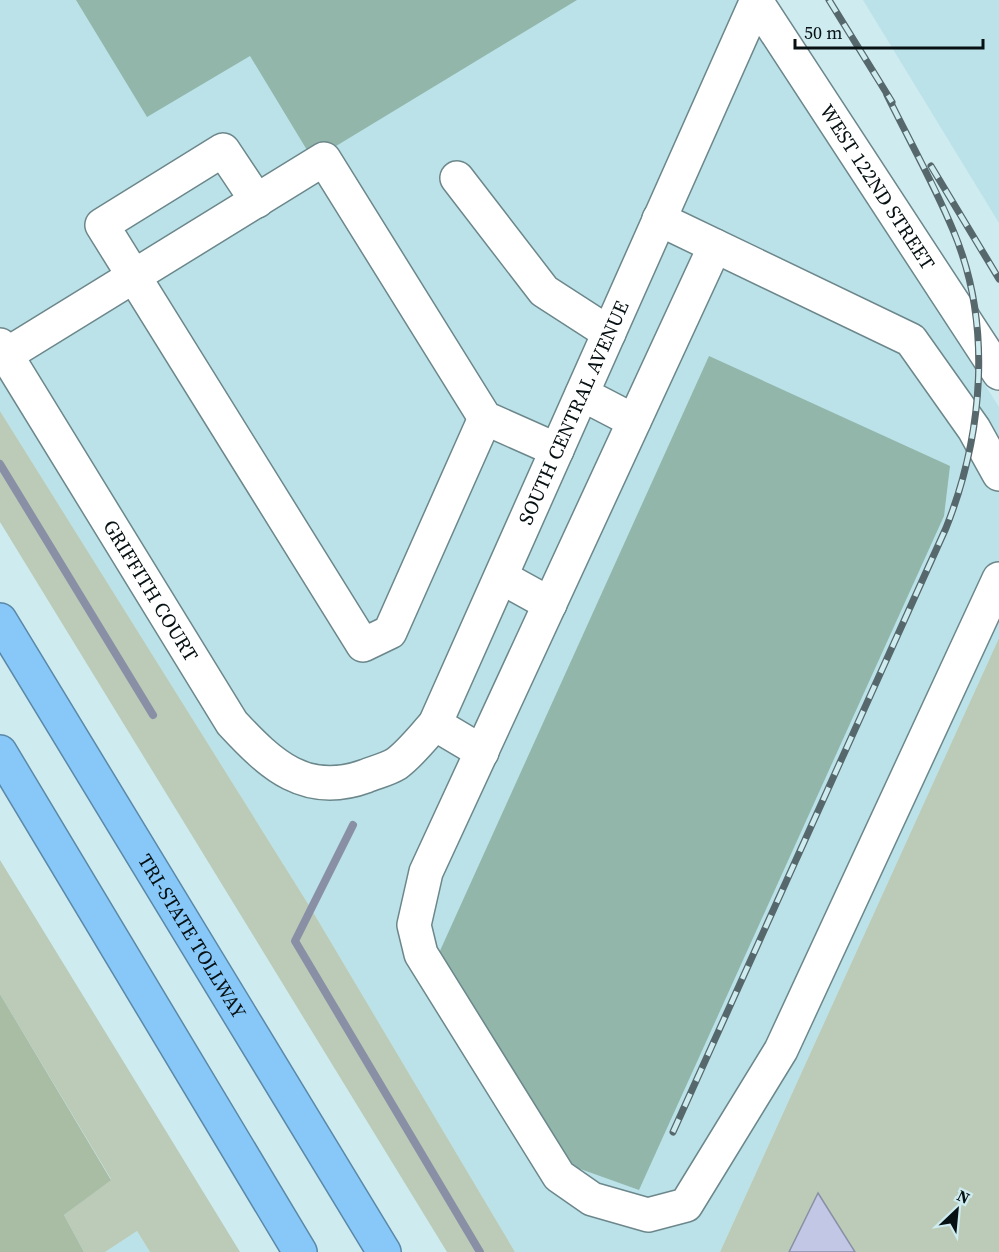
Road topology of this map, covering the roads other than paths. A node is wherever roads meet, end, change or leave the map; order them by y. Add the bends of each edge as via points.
1 (757, 1) edge
2 (457, 178) dead end
3 (257, 201) junction
4 (659, 219) junction
5 (714, 246) junction
6 (132, 277) junction
7 (609, 333) junction
8 (3, 350) edge
9 (999, 373) edge
10 (582, 394) junction
11 (485, 418) junction
12 (634, 421) junction
13 (557, 450) junction
14 (999, 474) edge
15 (501, 577) junction
16 (999, 579) edge
17 (550, 604) junction
18 (0, 620) edge
19 (435, 724) junction
20 (0, 752) edge
21 (482, 752) junction
22 (345, 784) joint
23 (300, 1252) edge
24 (384, 1252) edge

1 - 4 street, SOUTH CENTRAL AVENUE
1 - 9 street, WEST 122ND STREET
2 - 7 street via 544,291
3 - 6 street
3 - 6 street via 223,150 102,225
3 - 11 street via 324,159
4 - 5 street
4 - 7 street, SOUTH CENTRAL AVENUE
5 - 12 street
5 - 14 street via 911,340 974,429
6 - 8 street
6 - 11 street via 363,645 390,632
7 - 10 street, SOUTH CENTRAL AVENUE
8 - 22 street, GRIFFITH COURT via 232,723 261,755 287,773
10 - 12 street
10 - 13 street, SOUTH CENTRAL AVENUE
11 - 13 street
12 - 17 street
13 - 15 street, SOUTH CENTRAL AVENUE
15 - 17 street
15 - 19 street, SOUTH CENTRAL AVENUE
16 - 21 street via 781,1050 686,1205 648,1215 592,1199 559,1176 421,954 414,925 426,872
17 - 21 street
18 - 24 highway, TRI-STATE TOLLWAY
19 - 21 street
19 - 22 street, SOUTH CENTRAL AVENUE via 396,764
20 - 23 highway

